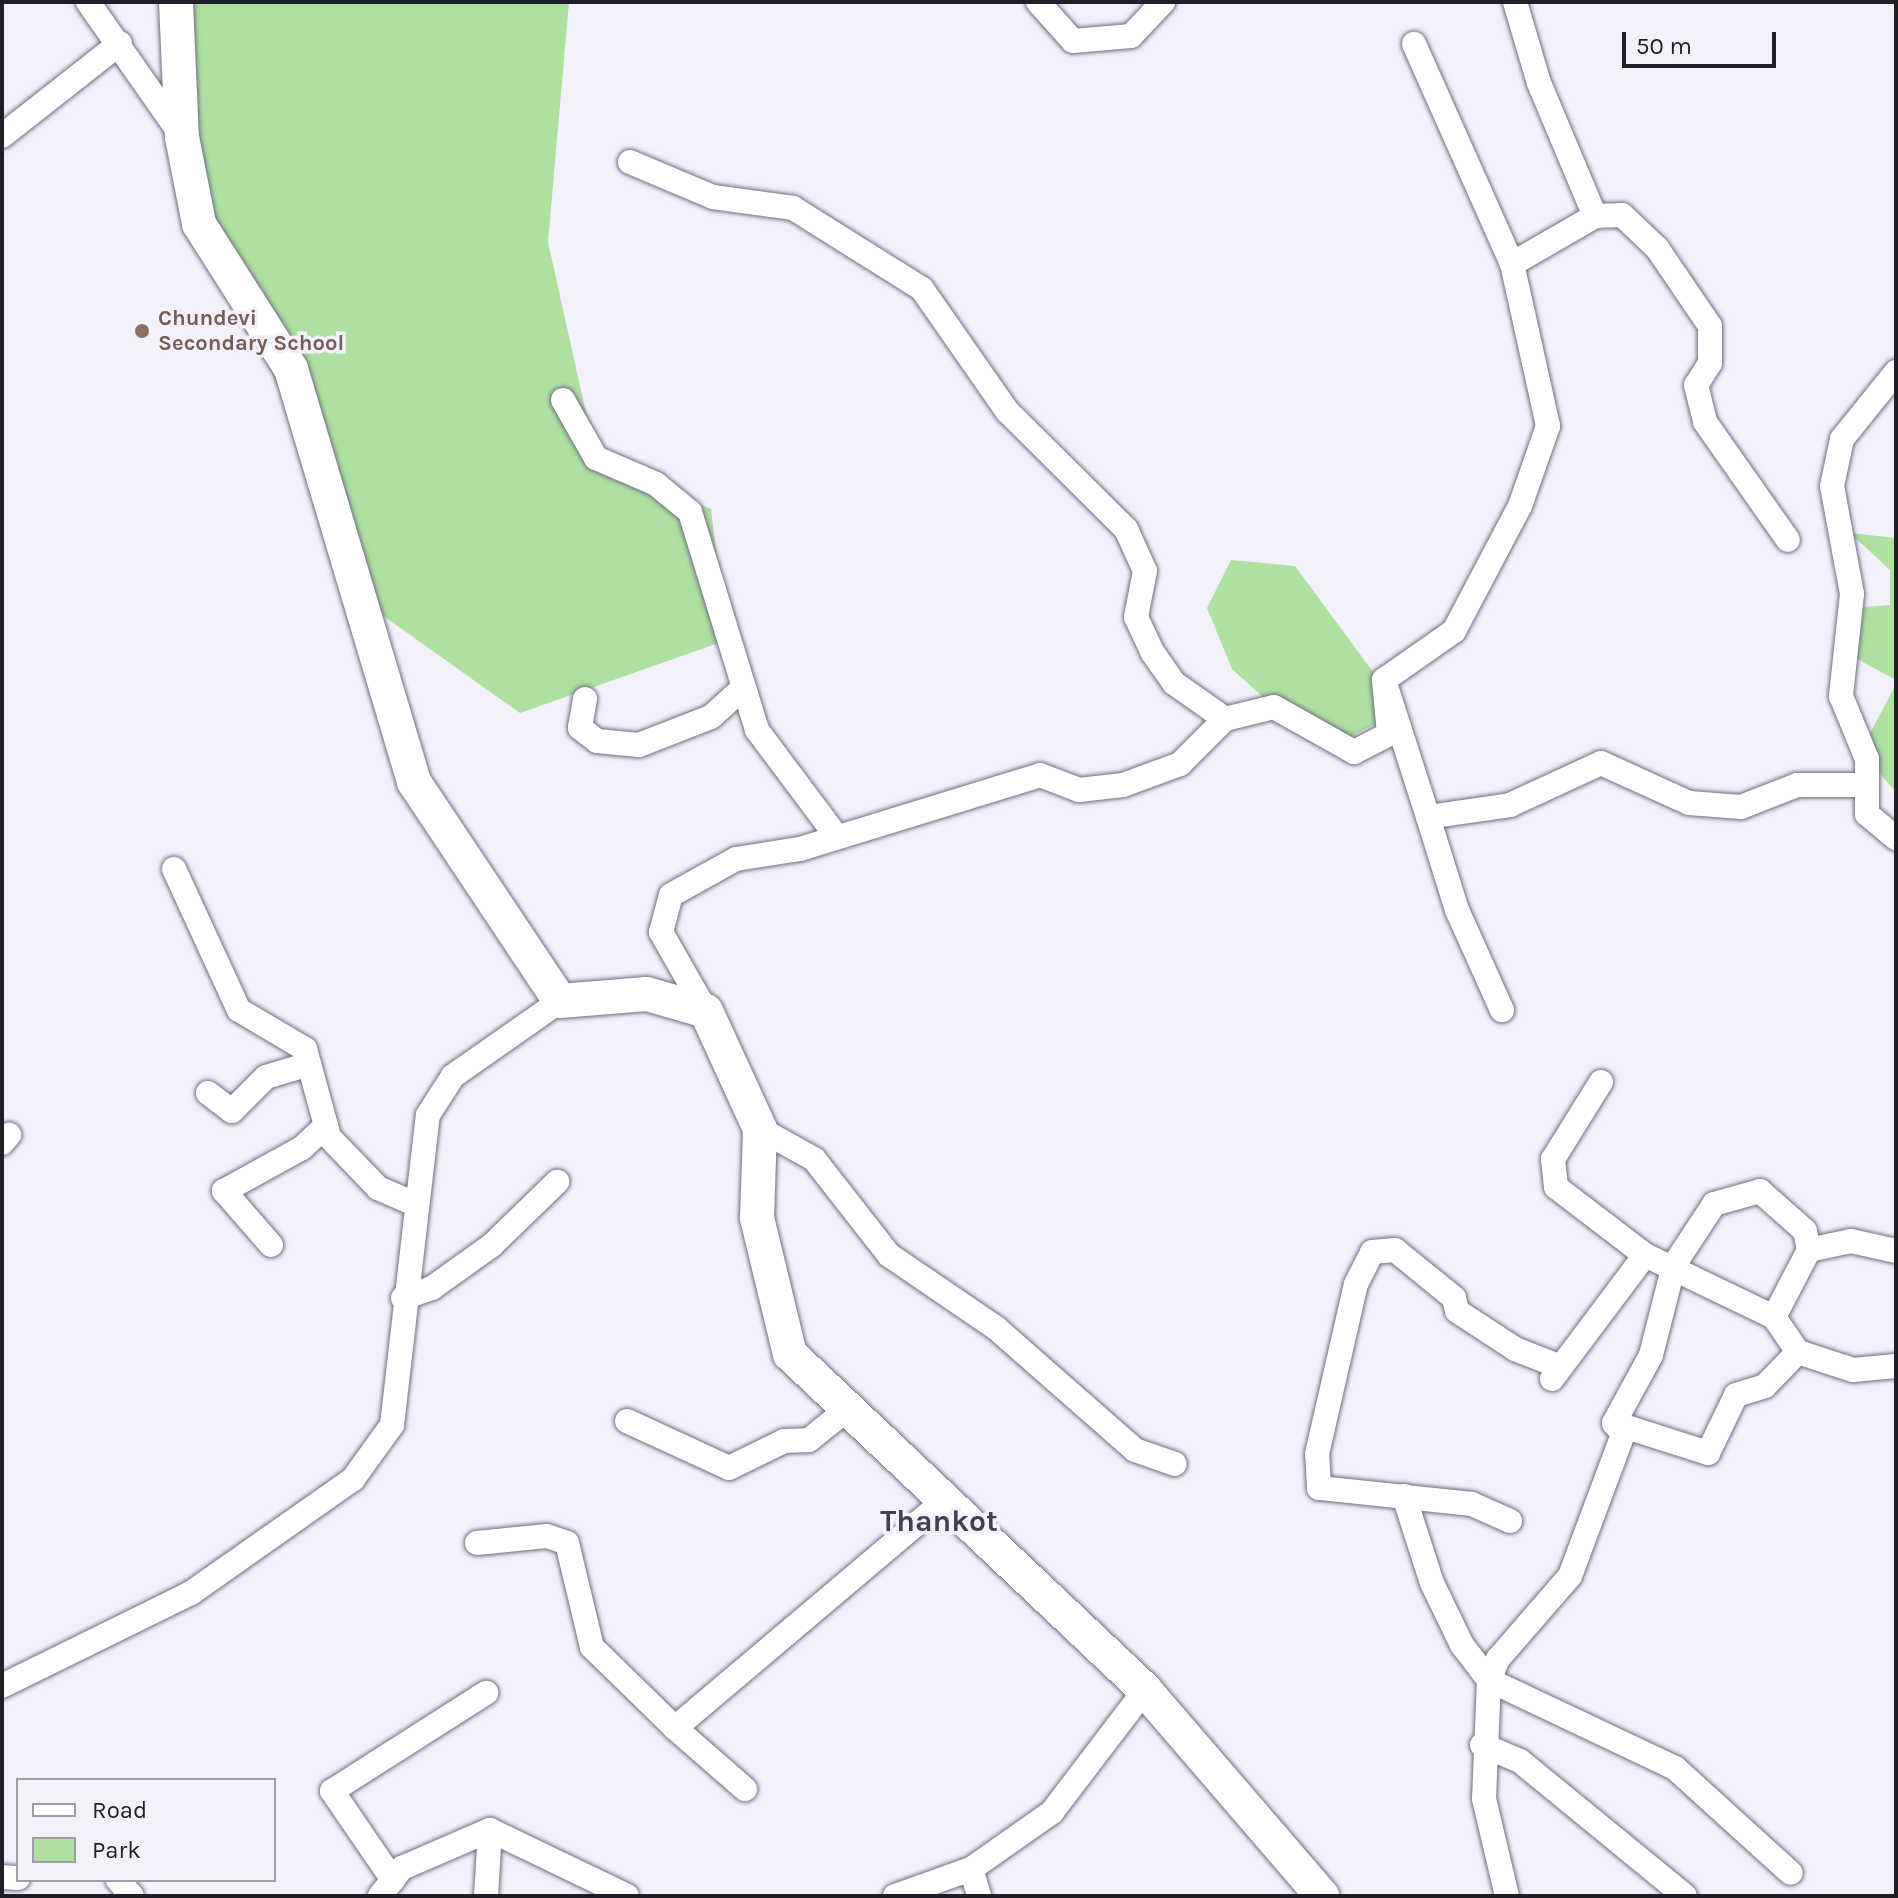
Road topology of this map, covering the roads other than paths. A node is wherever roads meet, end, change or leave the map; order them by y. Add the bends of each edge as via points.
1 (88, 2) edge
2 (176, 2) edge
3 (1038, 2) edge
4 (1163, 2) edge
5 (1515, 2) edge
6 (120, 43) junction
7 (1414, 44) dead end
8 (2, 136) edge
9 (182, 137) junction
10 (630, 162) dead end
11 (1595, 216) junction
12 (1512, 264) junction
13 (1896, 372) edge
14 (563, 400) dead end
15 (1788, 540) dead end
16 (1384, 680) junction
17 (743, 688) junction
18 (585, 699) dead end
19 (1225, 719) junction
20 (1861, 785) junction
21 (1428, 817) junction
22 (834, 833) junction
23 (1896, 838) edge
24 (174, 869) dead end
25 (560, 1001) junction
26 (1502, 1010) dead end
27 (706, 1011) junction
28 (309, 1064) junction
29 (1601, 1082) dead end
30 (208, 1093) dead end
31 (326, 1126) junction
32 (760, 1129) junction
33 (557, 1182) dead end
34 (415, 1204) junction
35 (271, 1245) dead end
36 (1809, 1250) junction
37 (1896, 1251) edge
38 (1645, 1255) junction
39 (1674, 1265) junction
40 (403, 1298) junction
41 (1774, 1317) junction
42 (1798, 1352) junction
43 (1896, 1366) edge
44 (845, 1411) junction
45 (627, 1421) dead end
46 (1614, 1423) junction
47 (1175, 1464) dead end
48 (1404, 1496) junction
49 (942, 1502) junction
50 (1510, 1521) dead end
51 (477, 1543) dead end
52 (1489, 1680) junction
53 (2, 1686) edge
54 (1145, 1690) junction
55 (486, 1693) dead end
56 (675, 1728) junction
57 (1482, 1745) junction
58 (745, 1789) dead end
59 (490, 1830) junction
60 (971, 1869) junction
61 (1791, 1873) dead end
62 (387, 1888) edge
63 (486, 1896) edge
64 (627, 1896) edge
65 (895, 1896) edge
66 (979, 1896) edge
67 (1322, 1896) edge
68 (1507, 1896) edge
69 (1685, 1896) edge

1 - 6 street
2 - 9 street
3 - 4 street via 1073,41 1131,36
5 - 11 street via 1539,83
6 - 8 street
6 - 9 street
7 - 12 street
9 - 25 street via 199,224 291,369 414,782
10 - 19 street via 713,197 793,208 922,289 1007,411 1126,529 1145,571 1136,617 1153,653 1174,683
11 - 12 street
11 - 15 street via 1622,215 1657,248 1710,326 1710,363 1696,385 1705,422
12 - 16 street via 1548,426 1520,506 1454,631
13 - 20 street via 1842,439 1832,486 1852,594 1841,696 1867,759
14 - 17 street via 596,458 656,484 690,512
16 - 19 street via 1389,734 1354,752 1274,707
16 - 21 street
17 - 18 street via 711,717 639,745 597,741 580,728
17 - 22 street via 757,730
19 - 22 street via 1180,764 1123,785 1079,790 1040,775
20 - 21 street via 1797,785 1741,807 1689,803 1601,763 1510,805
20 - 23 street via 1867,814
21 - 26 street via 1457,910
22 - 27 street via 800,849 736,859 671,895 661,932
24 - 28 street via 239,1010 305,1049
25 - 27 street via 647,994
25 - 34 street via 453,1076 428,1115
27 - 32 street
28 - 30 street via 266,1077 232,1111
28 - 31 street
29 - 38 street via 1553,1159 1556,1187
31 - 34 street via 378,1188
31 - 35 street via 302,1148 224,1191
32 - 44 street via 757,1218 790,1354
32 - 47 street via 814,1159 889,1255 996,1328 1135,1450
33 - 40 street via 492,1245 432,1288
34 - 40 street
36 - 37 street via 1851,1241
36 - 39 street via 1805,1231 1760,1191 1714,1204
36 - 41 street
38 - 39 street
38 - 48 street via 1556,1374 1457,1311 1454,1298 1395,1250 1372,1252 1356,1284 1317,1454 1319,1488
39 - 41 street
39 - 46 street via 1651,1355
40 - 53 street via 392,1425 353,1479 191,1593
41 - 42 street
42 - 43 street via 1853,1370
42 - 46 street via 1765,1386 1736,1395 1708,1453
44 - 45 street via 809,1440 784,1441 729,1468
44 - 49 street
46 - 52 street via 1623,1434 1570,1576 1498,1659
48 - 50 street via 1472,1504
48 - 52 street via 1432,1583 1462,1645
49 - 54 street
49 - 56 street
51 - 56 street via 547,1536 567,1543 592,1647
52 - 57 street
52 - 61 street via 1675,1768
54 - 60 street via 1052,1812
54 - 67 street
55 - 62 street via 332,1791
56 - 58 street
57 - 68 street via 1484,1799
57 - 69 street via 1520,1761
59 - 62 street via 402,1868
59 - 63 street
59 - 64 street
60 - 65 street
60 - 66 street

